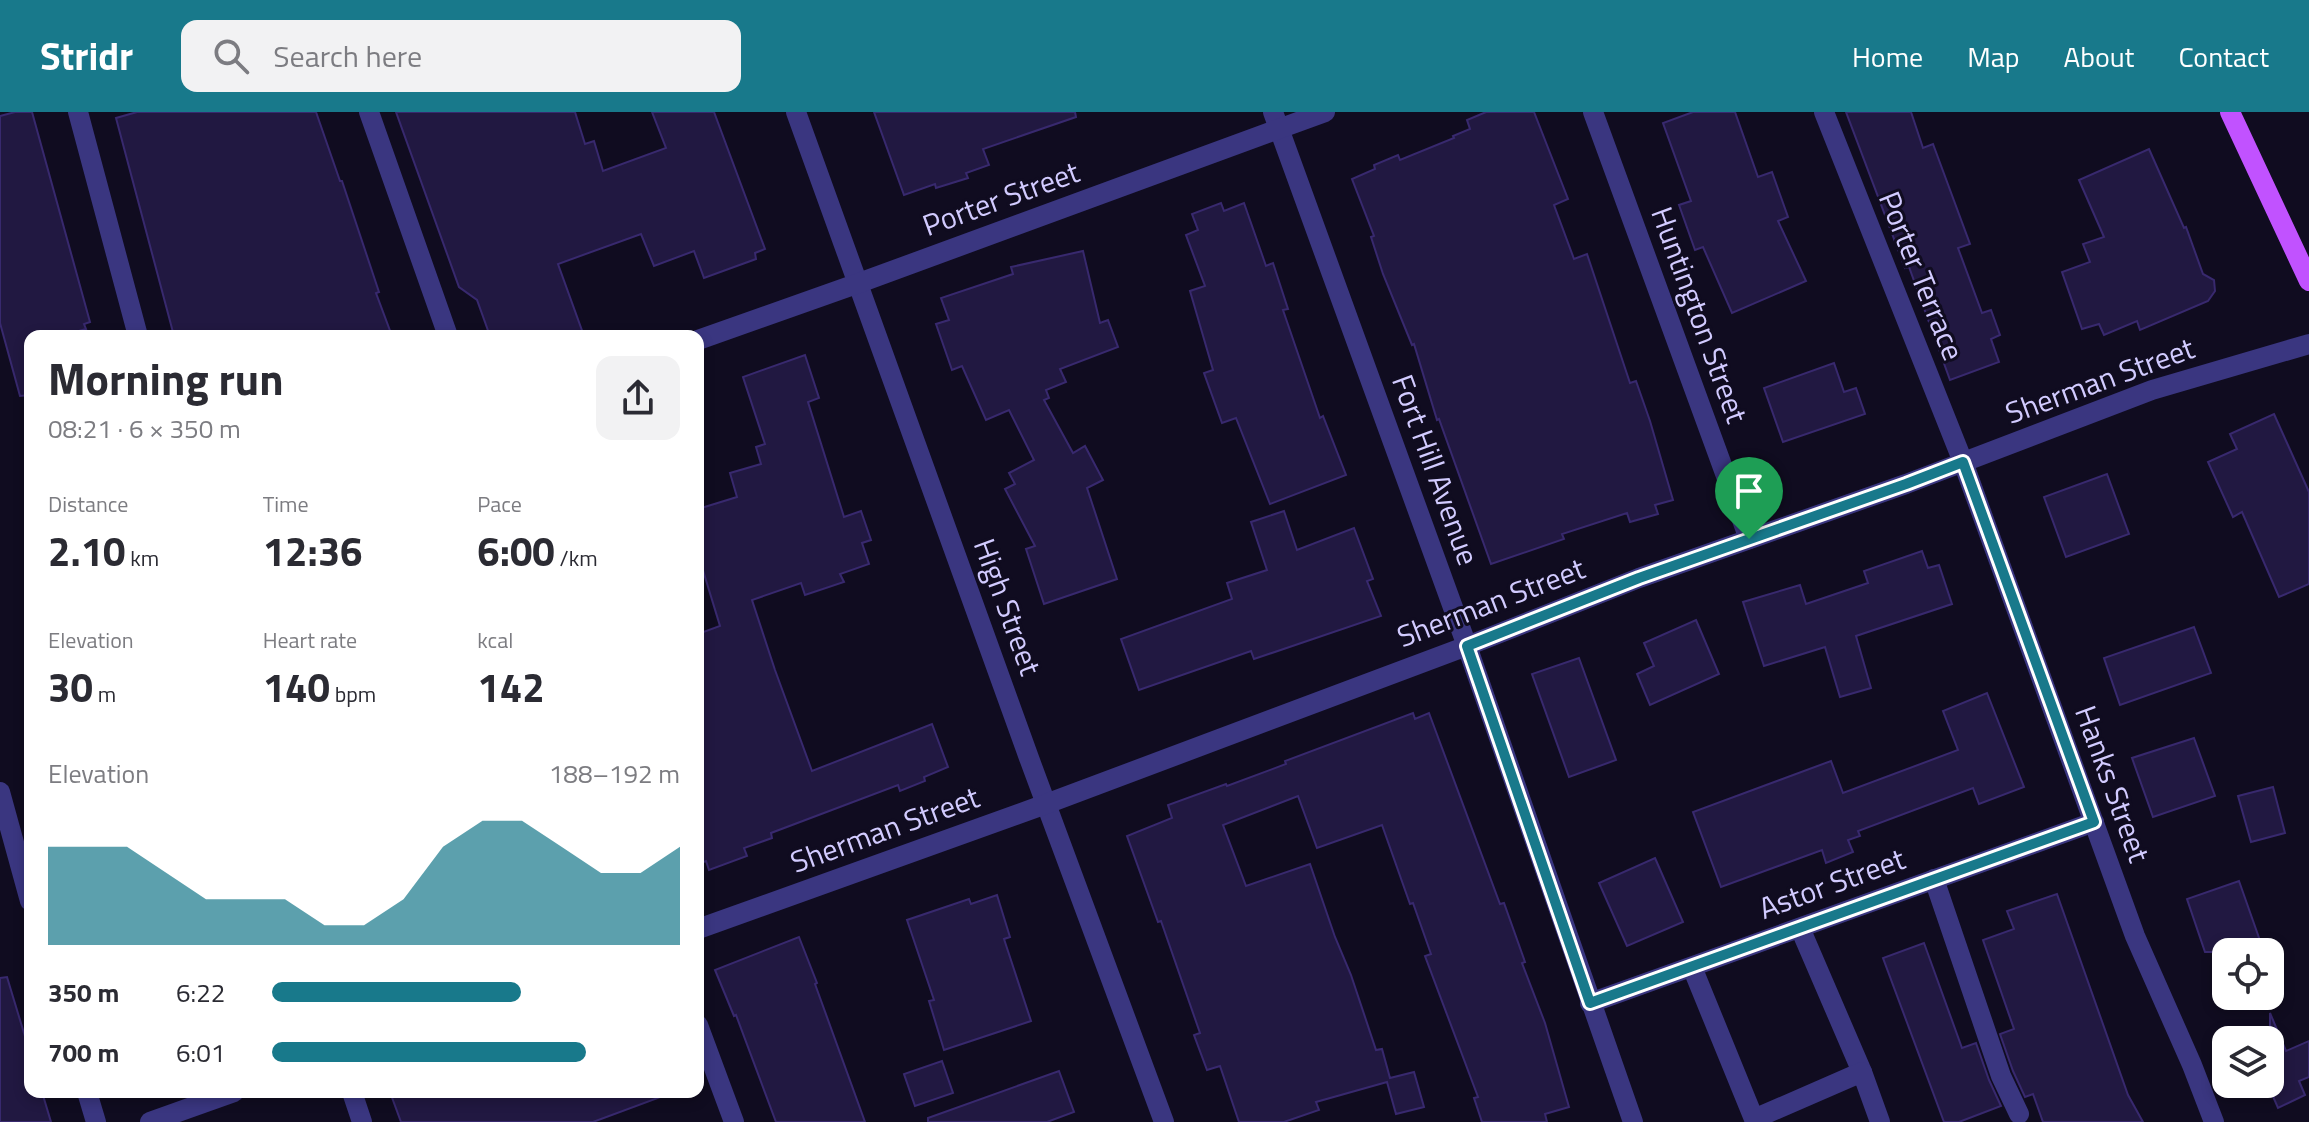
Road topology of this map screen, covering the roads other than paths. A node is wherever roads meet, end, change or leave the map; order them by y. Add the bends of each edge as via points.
1 (78, 112) edge
2 (369, 112) edge
3 (796, 112) edge
4 (1325, 112) edge
5 (1593, 112) edge
6 (1824, 112) edge
7 (2230, 112) edge
8 (1276, 121) edge
9 (2309, 281) edge
10 (859, 283) junction
11 (136, 330) edge
12 (446, 330) edge
13 (704, 338) edge
14 (2309, 344) edge
15 (1963, 462) junction
16 (1749, 539) junction
17 (1467, 646) junction
18 (0, 792) edge
19 (1046, 804) junction
20 (2094, 822) junction
21 (24, 879) edge
22 (1934, 879) junction
23 (704, 927) edge
24 (1800, 928) junction
25 (1692, 967) junction
26 (1590, 1003) junction
27 (704, 1041) edge
28 (1862, 1072) junction
29 (89, 1098) edge
30 (217, 1098) edge
31 (354, 1098) edge
32 (2019, 1114) dead end
33 (96, 1122) edge
34 (150, 1122) edge
35 (362, 1122) edge
36 (734, 1122) edge
37 (1164, 1122) edge
38 (1633, 1122) edge
39 (1880, 1122) edge
40 (2214, 1122) edge

1 - 11 street
2 - 12 street
3 - 10 street, High Street
4 - 8 street, Porter Street
5 - 16 street, Huntington Street
6 - 15 street, Porter Terrace
7 - 9 main road
8 - 10 street, Porter Street
8 - 17 street, Fort Hill Avenue
10 - 13 street, Porter Street
10 - 19 street, High Street
14 - 15 street, Sherman Street via 2152,390
15 - 16 street, Sherman Street
15 - 20 street, Hanks Street
16 - 17 street, Sherman Street
17 - 19 street, Sherman Street
17 - 26 street, Fort Hill Avenue
18 - 21 street
19 - 23 street, Sherman Street
19 - 37 street, High Street
20 - 22 street, Astor Street
20 - 40 street, Hanks Street via 2135,936
22 - 24 street, Astor Street
22 - 32 street via 2001,1076
24 - 25 street, Astor Street
24 - 28 street
25 - 26 street, Astor Street
25 - 28 street via 1754,1119
26 - 38 street, Fort Hill Avenue
27 - 36 street
28 - 39 street
29 - 33 street
30 - 34 street
31 - 35 street

